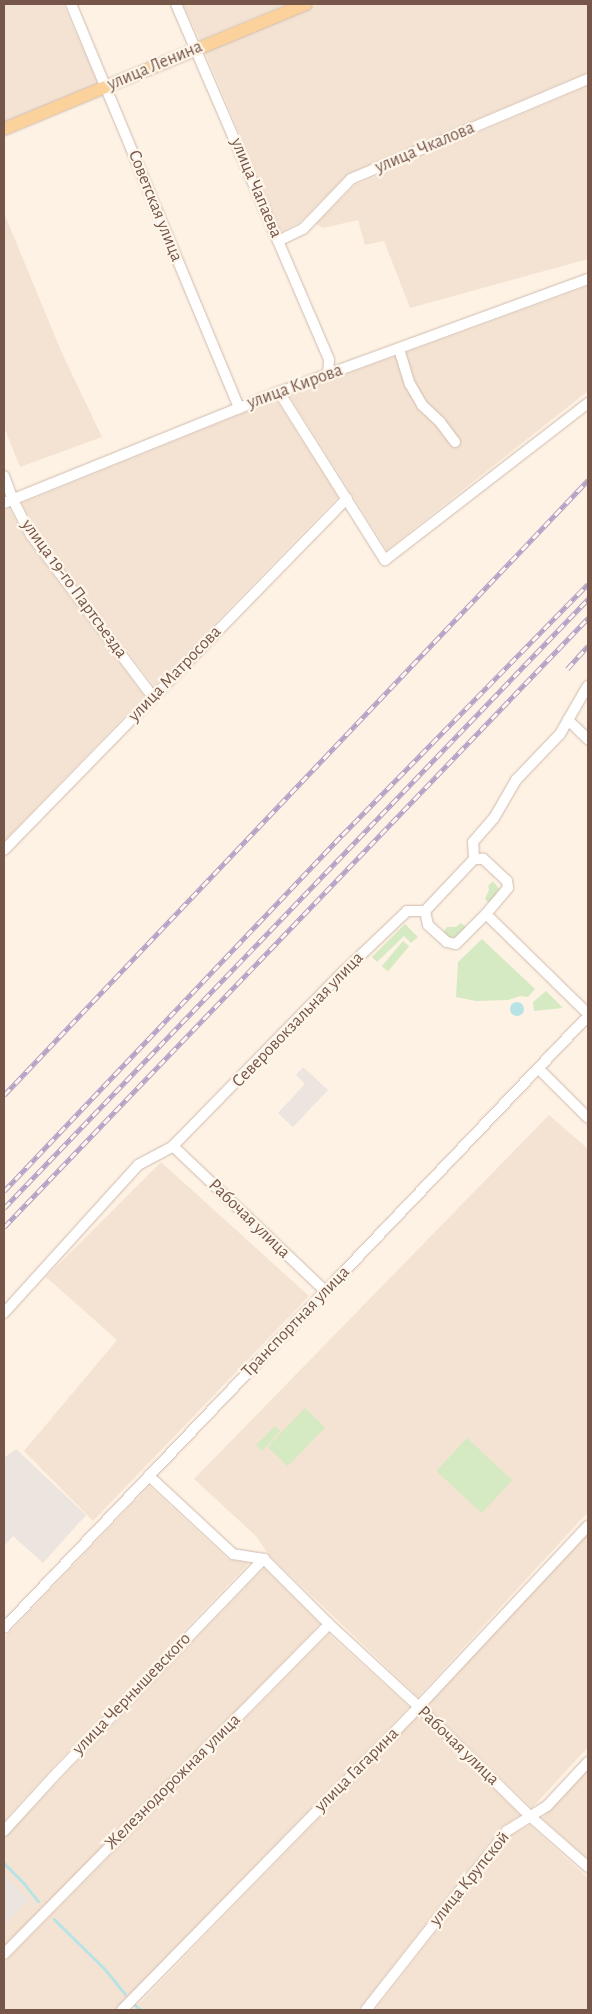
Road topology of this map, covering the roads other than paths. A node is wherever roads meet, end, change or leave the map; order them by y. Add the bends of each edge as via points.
1 (71, 4) edge
2 (176, 4) edge
3 (306, 4) edge
4 (197, 49) junction
5 (588, 79) edge
6 (107, 86) junction
7 (4, 129) edge
8 (278, 241) junction
9 (588, 279) edge
10 (398, 349) junction
11 (328, 375) junction
12 (279, 392) junction
13 (588, 403) edge
14 (239, 408) junction
15 (456, 442) dead end
16 (4, 476) edge
17 (347, 498) junction
18 (8, 502) edge
19 (588, 686) edge
20 (153, 697) junction
21 (568, 720) junction
22 (588, 739) edge
23 (4, 850) edge
24 (474, 859) junction
25 (425, 911) junction
26 (486, 914) junction
27 (588, 1015) edge
28 (539, 1069) junction
29 (588, 1118) edge
30 (173, 1146) junction
31 (325, 1291) junction
32 (4, 1313) edge
33 (149, 1476) junction
34 (588, 1526) edge
35 (264, 1559) junction
36 (329, 1624) junction
37 (4, 1628) edge
38 (418, 1706) junction
39 (588, 1762) edge
40 (531, 1817) junction
41 (4, 1831) edge
42 (588, 1866) edge
43 (4, 1954) edge
44 (122, 2010) edge
45 (366, 2010) edge

1 - 6 street, Советская улица
2 - 4 street, улица Чапаева
3 - 4 main road, улица Ленина
4 - 6 main road, улица Ленина
4 - 8 street, улица Чапаева
5 - 8 street, улица Чкалова via 352,179 303,228
6 - 7 main road, улица Ленина
6 - 14 street, Советская улица
8 - 11 street, улица Чапаева via 328,360
9 - 10 street, улица Кирова
10 - 11 street, улица Кирова
10 - 15 street via 410,384 422,405
11 - 12 street, улица Кирова
12 - 14 street, улица Кирова
12 - 17 street
13 - 17 street via 385,560
14 - 18 street, улица Кирова
16 - 18 street, улица 19-го Партсъезда
17 - 20 street, улица Матросова
18 - 20 street, улица 19-го Партсъезда
19 - 21 street
20 - 23 street, улица Матросова
21 - 22 street
21 - 24 street via 560,734 516,780 494,818 473,842
24 - 25 street
24 - 26 street via 483,859 506,881 508,888
25 - 26 street via 428,925 447,942 456,944
25 - 30 street, Северовокзальная улица via 407,911
26 - 27 street
27 - 28 street, Транспортная улица
28 - 29 street
28 - 31 street, Транспортная улица
30 - 31 street, Рабочая улица
30 - 32 street, Северовокзальная улица via 138,1165
31 - 33 street, Транспортная улица
33 - 35 street via 233,1554
33 - 37 street, Транспортная улица
34 - 38 street, улица Гагарина
35 - 36 street
35 - 41 street, улица Чернышевского
36 - 38 street, Рабочая улица
36 - 43 street, Железнодорожная улица
38 - 40 street, Рабочая улица
38 - 44 street, улица Гагарина
39 - 40 street, улица Крупской via 548,1806
40 - 42 street, Рабочая улица
40 - 45 street, улица Крупской via 507,1831

